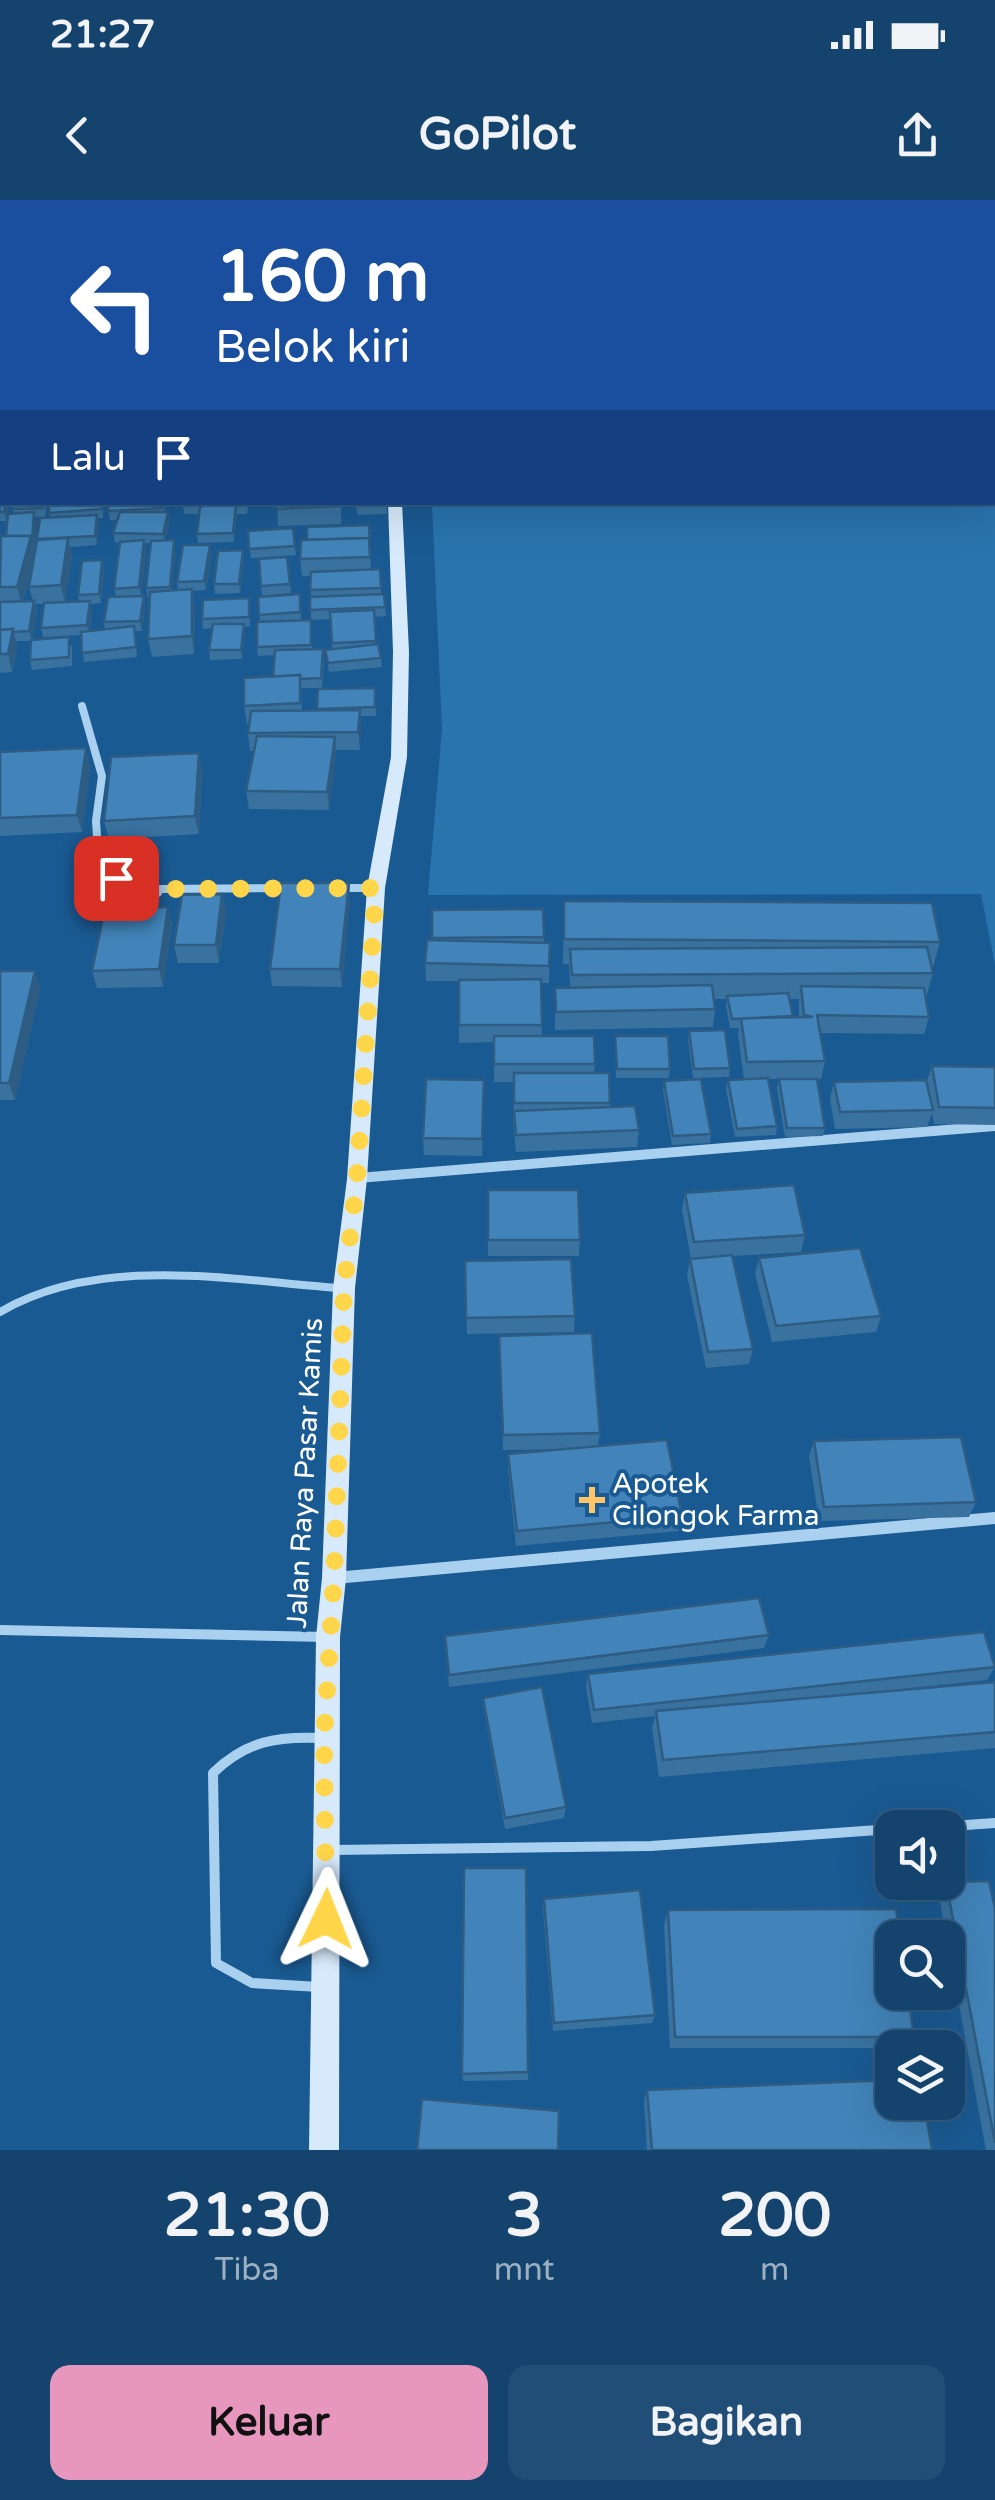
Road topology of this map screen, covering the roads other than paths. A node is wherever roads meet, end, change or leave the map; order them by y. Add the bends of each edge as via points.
1 (395, 505) edge
2 (82, 706) dead end
3 (297, 888) edge
4 (317, 888) edge
5 (376, 888) junction
6 (995, 1126) edge
7 (357, 1178) junction
8 (344, 1288) junction
9 (0, 1312) edge
10 (995, 1518) edge
11 (334, 1578) junction
12 (0, 1630) edge
13 (328, 1637) junction
14 (324, 1738) junction
15 (995, 1822) edge
16 (965, 1824) edge
17 (875, 1831) edge
18 (328, 1850) junction
19 (324, 1987) junction
20 (324, 2150) edge

1 - 5 main road, Jalan Raya Pasar Kamis via 399,757
2 - 3 street via 102,776 98,850 116,878 158,893
4 - 5 street
5 - 7 main road, Jalan Raya Pasar Kamis
6 - 7 street
7 - 8 main road, Jalan Raya Pasar Kamis
8 - 9 lane via 88,1278 34,1289
8 - 11 main road, Jalan Raya Pasar Kamis
10 - 11 street
11 - 13 main road, Jalan Raya Pasar Kamis
12 - 13 lane
13 - 14 main road, Jalan Raya Pasar Kamis
14 - 18 main road, Jalan Raya Pasar Kamis
14 - 19 lane via 286,1737 236,1748 213,1774 212,1867 216,1963 262,1989
15 - 16 lane
17 - 18 lane via 652,1846
18 - 19 main road, Jalan Raya Pasar Kamis
19 - 20 main road, Jalan Raya Pasar Kamis

